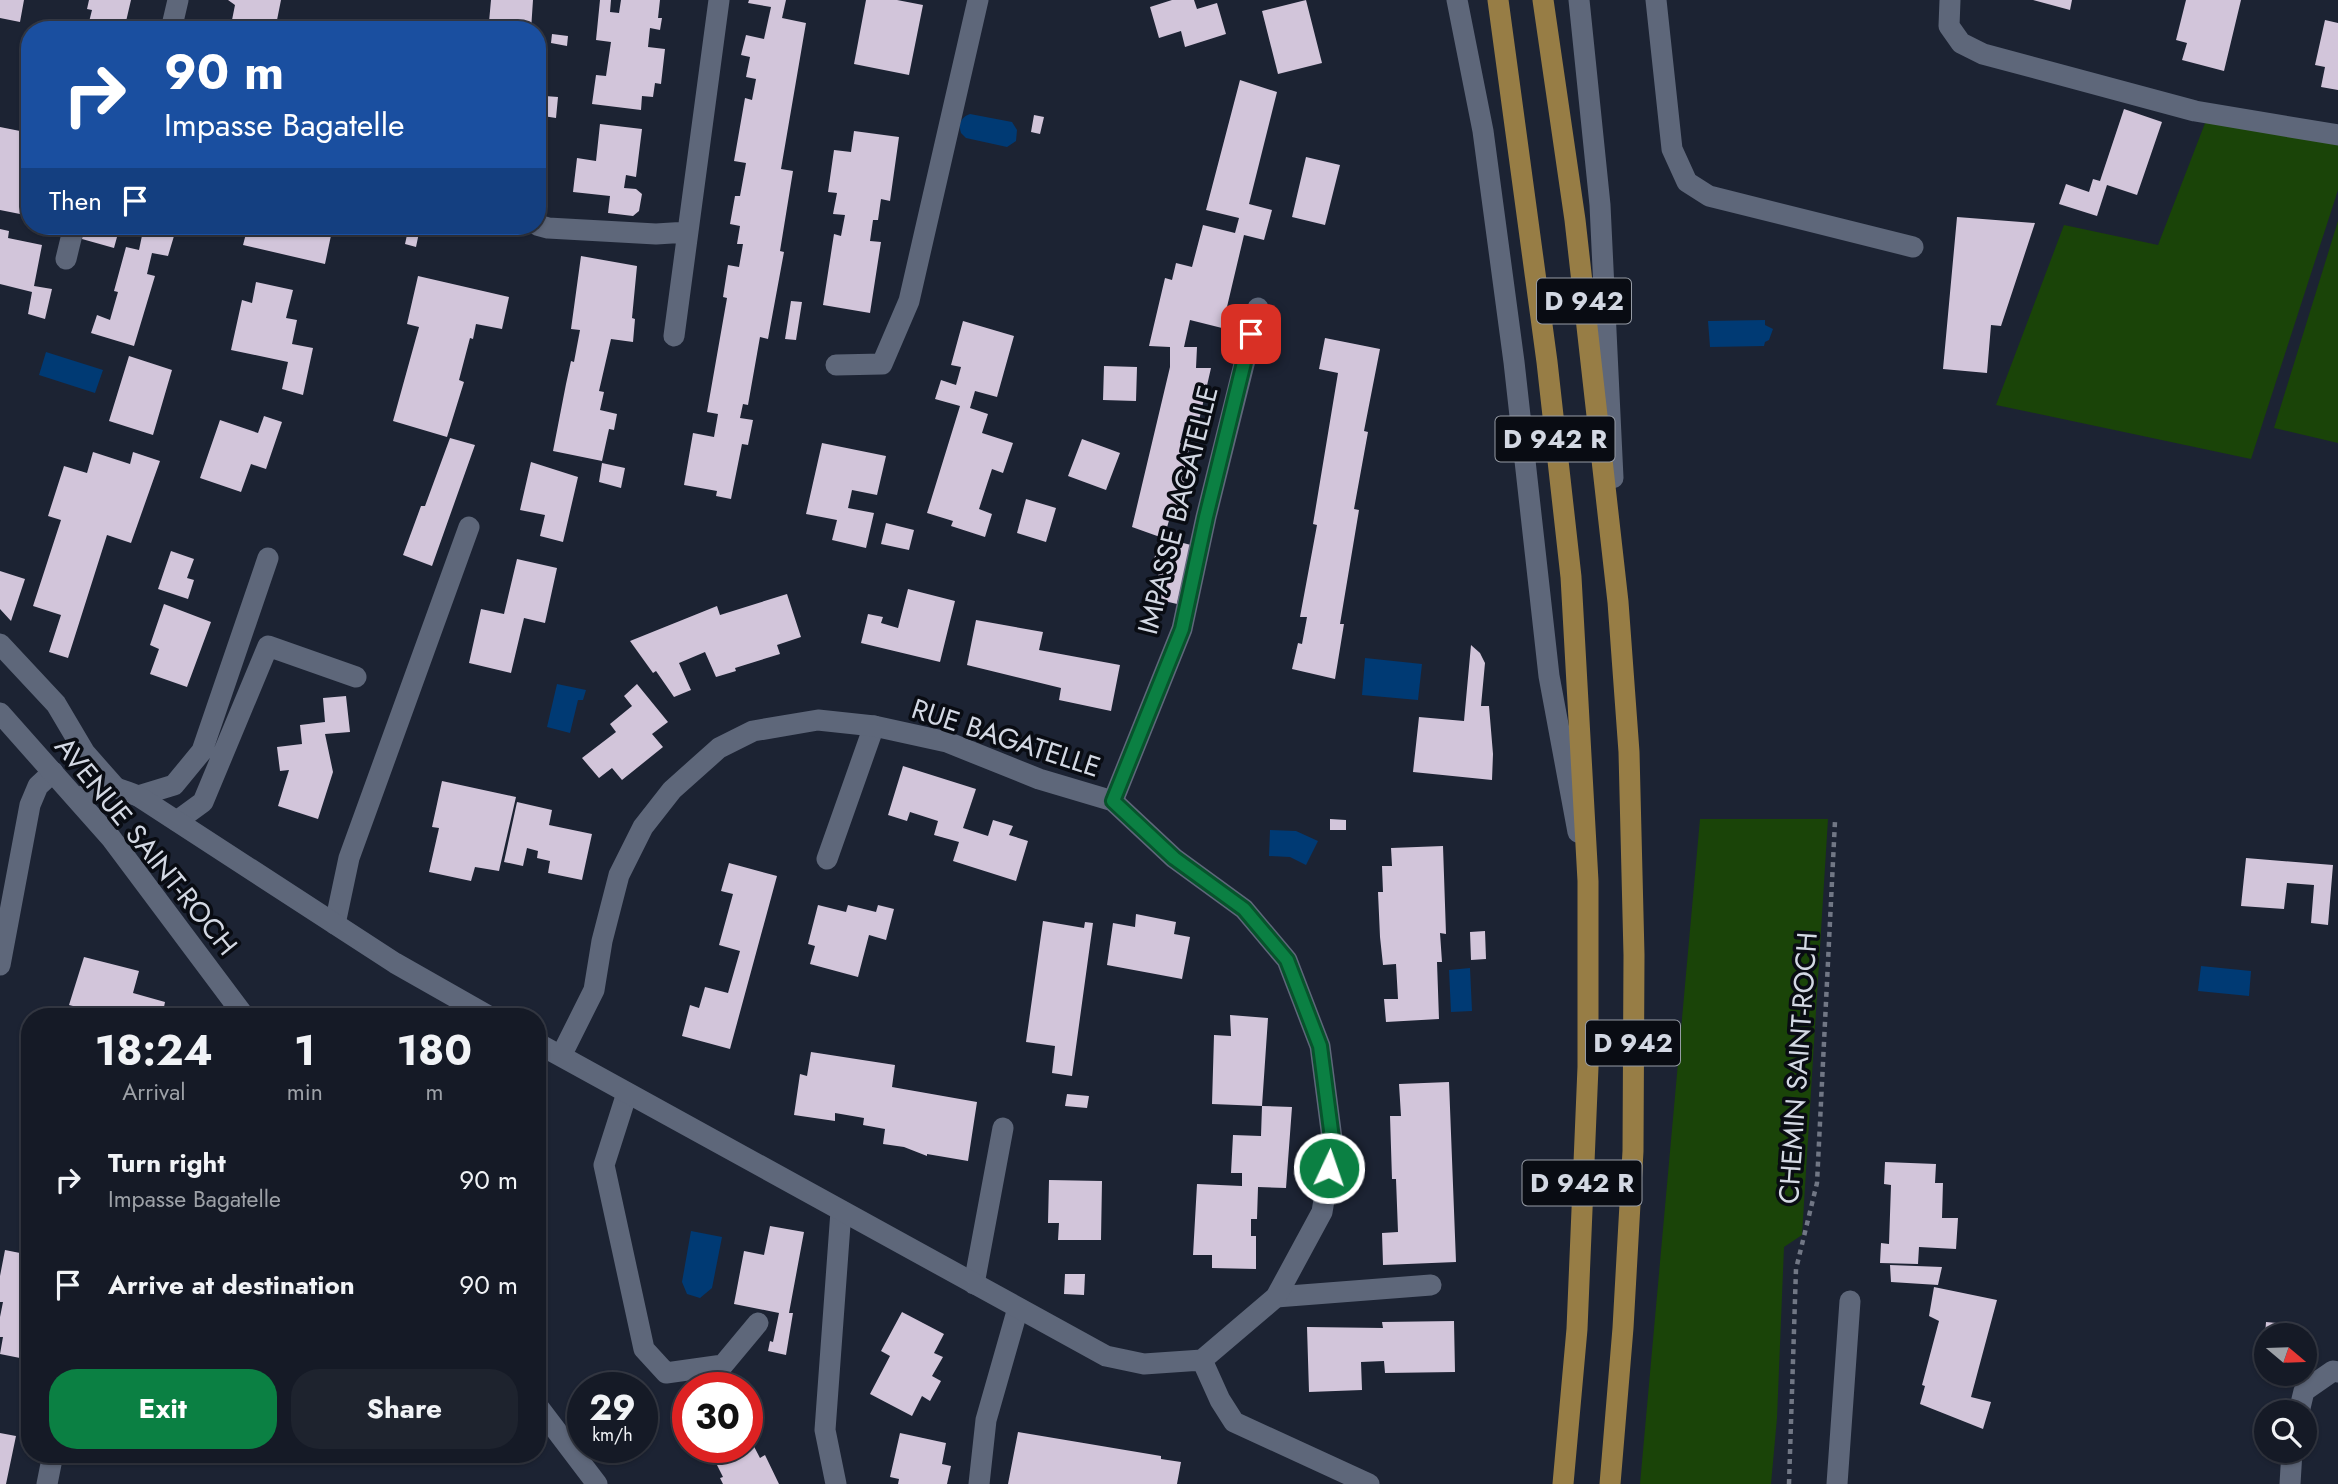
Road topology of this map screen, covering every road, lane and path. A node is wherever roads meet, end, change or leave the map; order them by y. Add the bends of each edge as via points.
1 (178, 0) edge
2 (719, 0) edge
3 (978, 0) edge
4 (1457, 0) edge
5 (1498, 0) edge
6 (1543, 0) edge
7 (1578, 0) edge
8 (1656, 0) edge
9 (1950, 0) edge
10 (173, 21) edge
11 (2338, 135) edge
12 (546, 227) edge
13 (688, 232) junction
14 (72, 235) edge
15 (1913, 247) dead end
16 (66, 259) dead end
17 (1258, 308) dead end
18 (674, 336) dead end
19 (836, 365) dead end
20 (469, 527) dead end
21 (268, 558) dead end
22 (1618, 602) junction
23 (0, 644) edge
24 (356, 677) dead end
25 (0, 713) edge
26 (874, 726) junction
27 (53, 772) junction
28 (115, 787) junction
29 (138, 796) junction
30 (78, 800) junction
31 (1113, 801) junction
32 (177, 821) junction
33 (1835, 821) dead end
34 (827, 859) dead end
35 (1588, 881) junction
36 (335, 925) junction
37 (0, 965) edge
38 (238, 1008) edge
39 (474, 1008) edge
40 (546, 1048) edge
41 (561, 1056) junction
42 (627, 1093) junction
43 (1003, 1128) dead end
44 (841, 1212) junction
45 (974, 1284) junction
46 (1431, 1285) dead end
47 (1276, 1297) junction
48 (1850, 1301) dead end
49 (1018, 1308) junction
50 (758, 1323) dead end
51 (1202, 1360) junction
52 (2338, 1371) edge
53 (2302, 1400) edge
54 (546, 1417) edge
55 (51, 1463) edge
56 (2291, 1463) edge
57 (47, 1484) edge
58 (597, 1484) edge
59 (836, 1484) edge
60 (979, 1484) edge
61 (1368, 1484) edge
62 (1563, 1484) edge
63 (1610, 1484) edge
64 (1789, 1484) edge
65 (1837, 1484) edge
66 (2290, 1484) edge

1 - 10 street
2 - 13 street
3 - 19 street via 909,301 882,364
4 - 35 street via 1483,131 1549,676
5 - 35 main road, D 942 R via 1571,577
6 - 22 main road, D 942 via 1575,220
7 - 22 street via 1600,205
8 - 15 street via 1672,149 1687,182 1709,196
9 - 11 street via 1949,26 1961,43 1983,54 2195,111
12 - 13 street
13 - 18 street
14 - 16 street
17 - 31 street, IMPASSE BAGATELLE via 1182,629
20 - 36 street via 349,858
21 - 29 street via 202,751 174,785
22 - 63 main road, D 942 via 1629,752 1633,1151
23 - 28 street via 56,704 85,753
24 - 32 street via 268,646 203,802
25 - 27 street, AVENUE SAINT-ROCH
26 - 31 street, RUE BAGATELLE via 947,742 1039,779
26 - 34 street
26 - 41 street, RUE BAGATELLE via 818,720 753,731 719,748 672,790 643,827 619,875 594,990
27 - 30 street, AVENUE SAINT-ROCH
27 - 37 street via 38,786 30,805
28 - 29 street
28 - 30 street via 96,787
29 - 32 street
30 - 38 street, AVENUE SAINT-ROCH
31 - 47 street, RUE BAGATELLE via 1174,858 1244,909 1287,960 1320,1046 1333,1146 1322,1212
32 - 36 street
33 - 64 path, CHEMIN SAINT-ROCH via 1817,1184 1796,1269
35 - 62 main road, D 942 R via 1588,1067 1577,1329
36 - 39 street
40 - 41 street
41 - 42 street
42 - 44 street
42 - 50 street via 604,1165 644,1349 666,1373 723,1365
43 - 45 street
44 - 45 street
44 - 59 street via 825,1430
45 - 49 street
46 - 47 street
47 - 51 street, RUE BAGATELLE
48 - 65 street
49 - 51 street via 1105,1356 1144,1364
49 - 60 street via 986,1420
51 - 61 street via 1234,1422
52 - 53 street via 2304,1391
54 - 58 street
55 - 57 street
56 - 66 street

